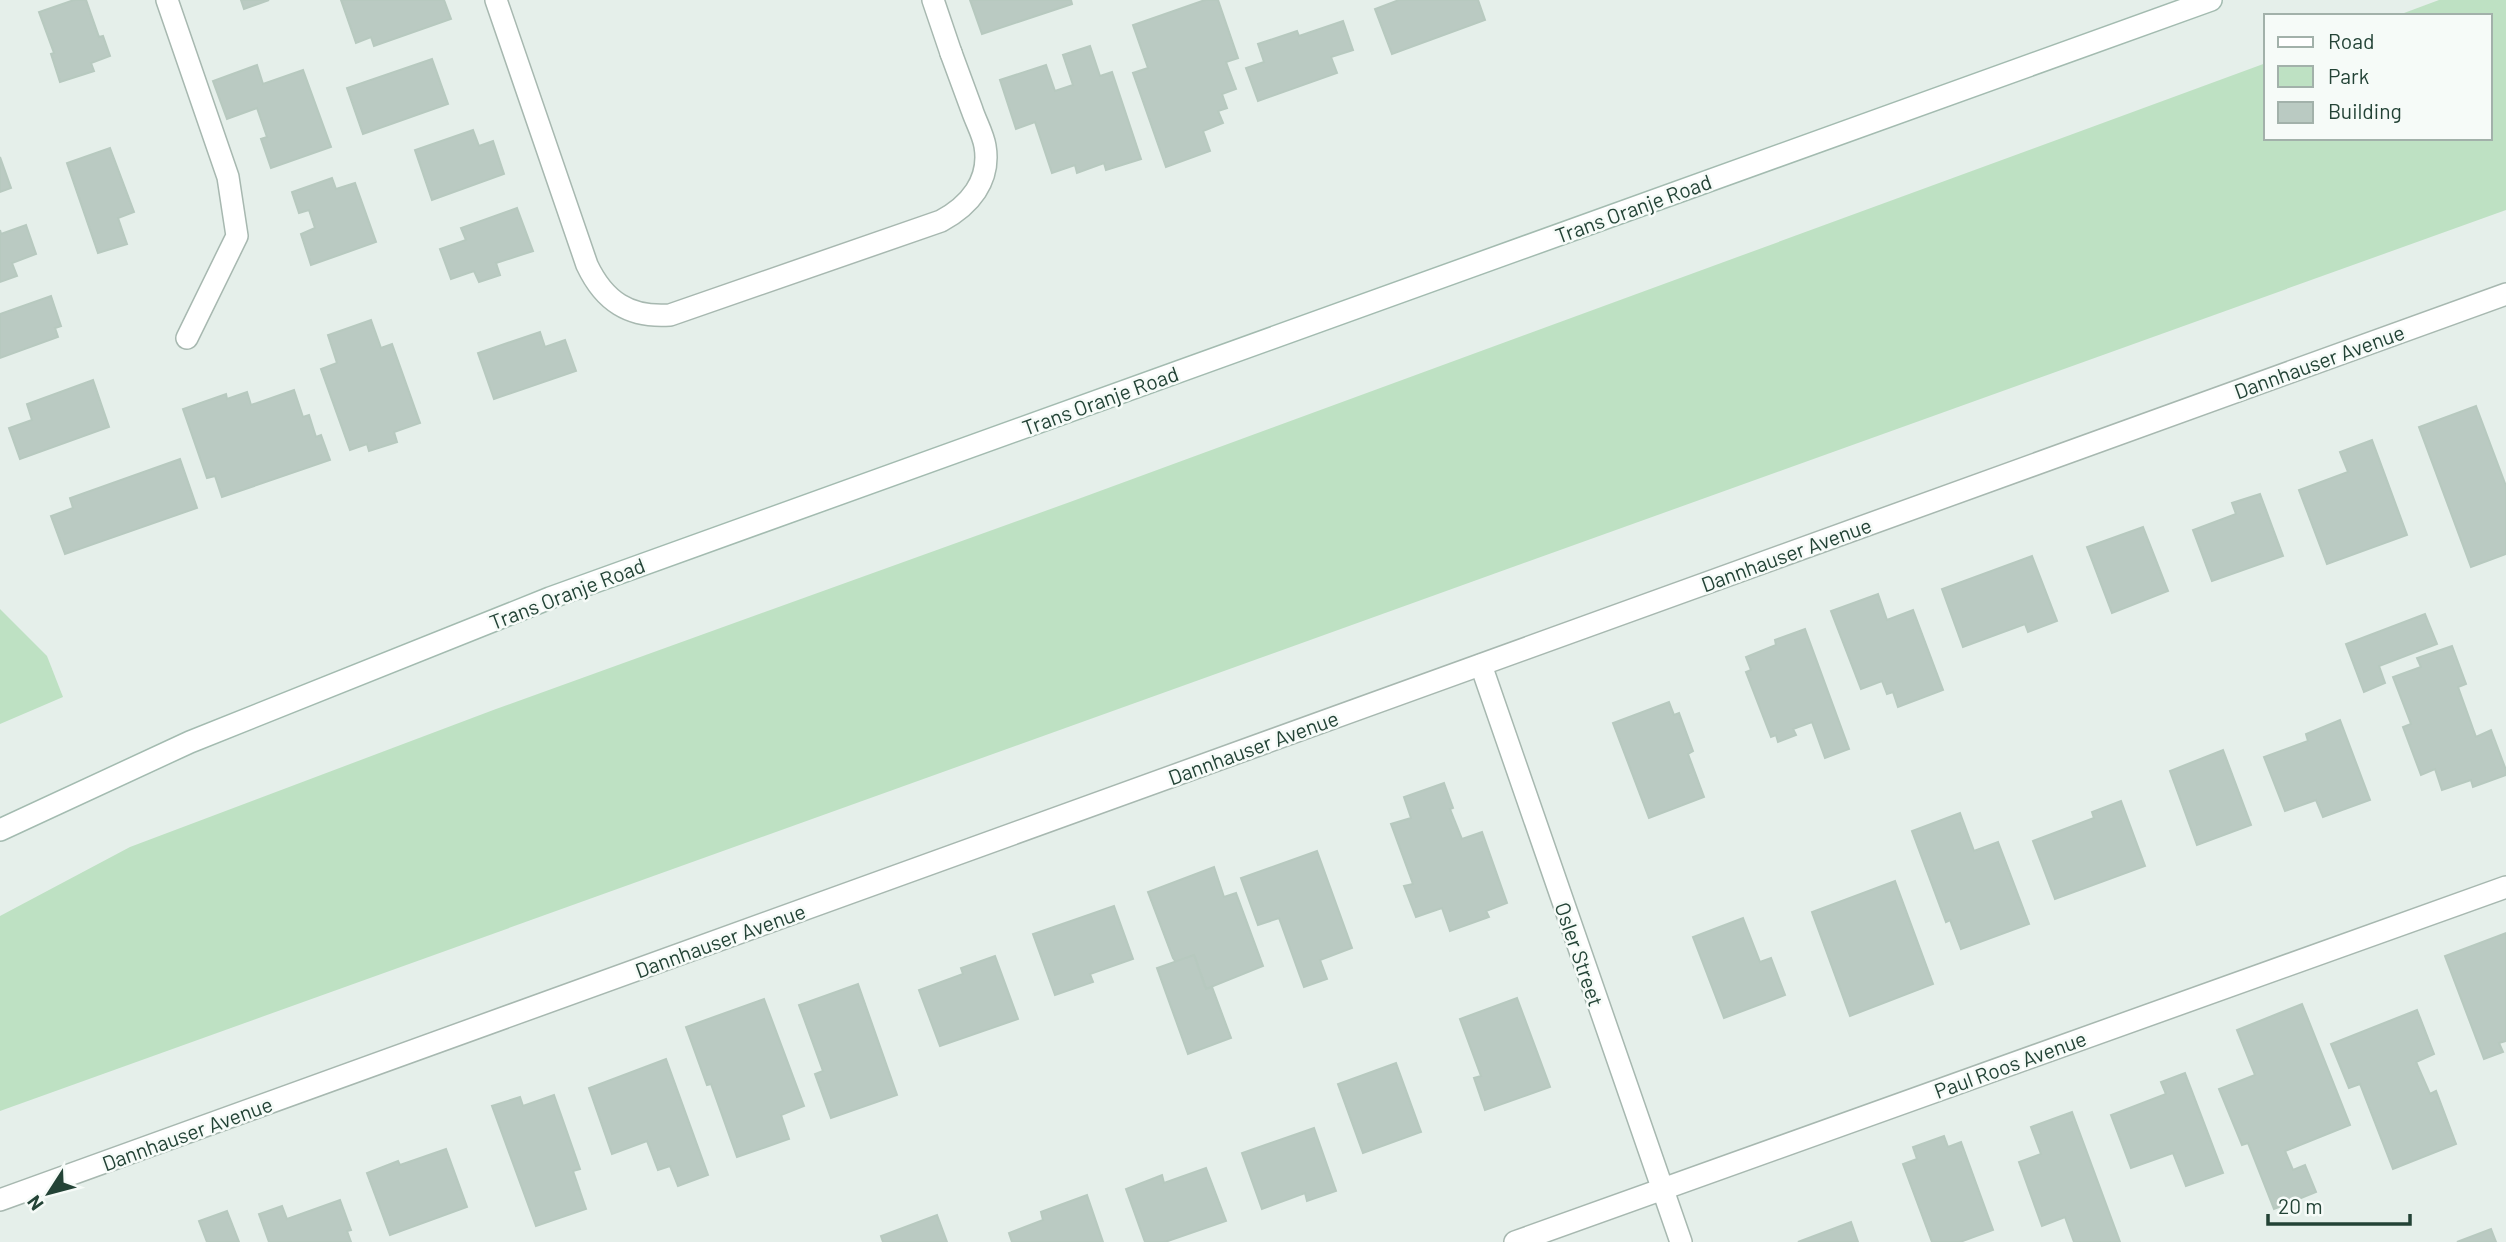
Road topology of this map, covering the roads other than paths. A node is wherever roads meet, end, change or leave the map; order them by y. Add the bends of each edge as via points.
1 (167, 0) edge
2 (496, 0) edge
3 (933, 0) edge
4 (2211, 0) edge
5 (2506, 294) edge
6 (187, 338) dead end
7 (1480, 665) junction
8 (0, 830) edge
9 (2506, 887) edge
10 (1661, 1189) junction
11 (0, 1200) edge
12 (1515, 1242) edge
13 (1681, 1242) edge

1 - 6 street via 228,177 237,236
2 - 3 street via 596,283 625,309 655,316 670,315 940,221 972,198 981,181 985,146
4 - 8 street, Trans Oranje Road via 551,598 190,742
5 - 7 street, Dannhauser Avenue
7 - 10 street, Osler Street
7 - 11 street, Dannhauser Avenue
9 - 10 street, Paul Roos Avenue
10 - 12 street, Paul Roos Avenue
10 - 13 street, Osler Street

